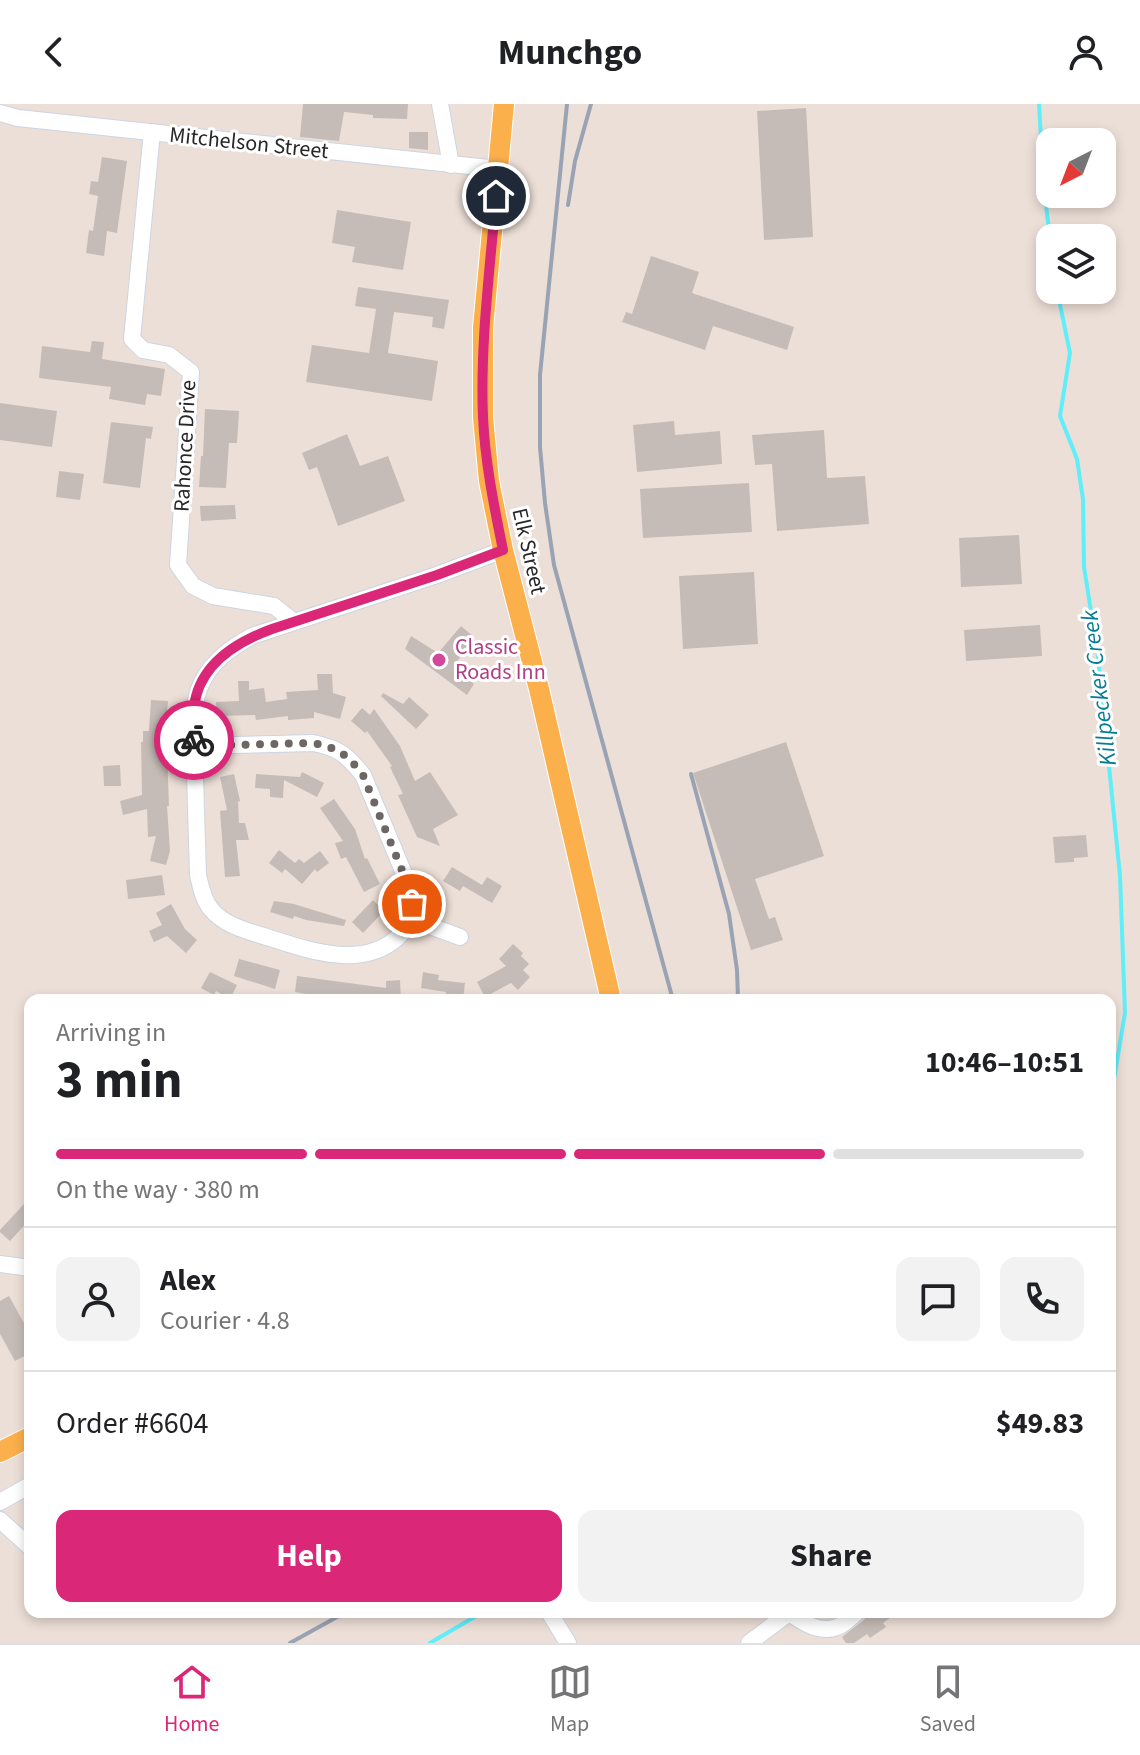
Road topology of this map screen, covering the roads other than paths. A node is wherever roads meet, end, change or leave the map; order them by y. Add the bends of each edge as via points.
1 (440, 104) edge
2 (504, 104) edge
3 (18, 111) edge
4 (0, 113) edge
5 (152, 132) junction
6 (451, 165) junction
7 (498, 169) junction
8 (503, 550) junction
9 (293, 621) junction
10 (194, 746) junction
11 (411, 919) junction
12 (460, 937) dead end
13 (610, 994) edge
14 (0, 1264) edge
15 (24, 1267) edge
16 (24, 1440) edge
17 (0, 1452) edge
18 (24, 1488) edge
19 (0, 1502) edge
20 (0, 1520) edge
21 (24, 1542) edge
22 (553, 1618) edge
23 (782, 1618) edge
24 (799, 1618) edge
25 (849, 1618) edge
26 (568, 1643) edge
27 (749, 1643) edge

1 - 6 street
2 - 7 main road, Elk Street
3 - 4 street, Mitchelson Street
3 - 5 street, Mitchelson Street
5 - 6 street, Mitchelson Street
5 - 9 street, Rahonce Drive via 132,339 143,350 169,355 191,372 178,565 193,586 213,596 274,606
6 - 7 street, Mitchelson Street
7 - 8 main road, Elk Street via 483,328 483,417
8 - 9 street
8 - 13 main road, Elk Street
9 - 10 street via 252,636 213,666 200,684 194,706
10 - 11 street via 313,743 332,747 351,760 363,775 408,885
10 - 11 street via 198,875 202,895 223,920 300,947 346,955 386,947
11 - 12 street
14 - 15 street
16 - 17 main road
18 - 19 street
20 - 21 street
22 - 26 street
23 - 27 street
24 - 25 street via 824,1629

